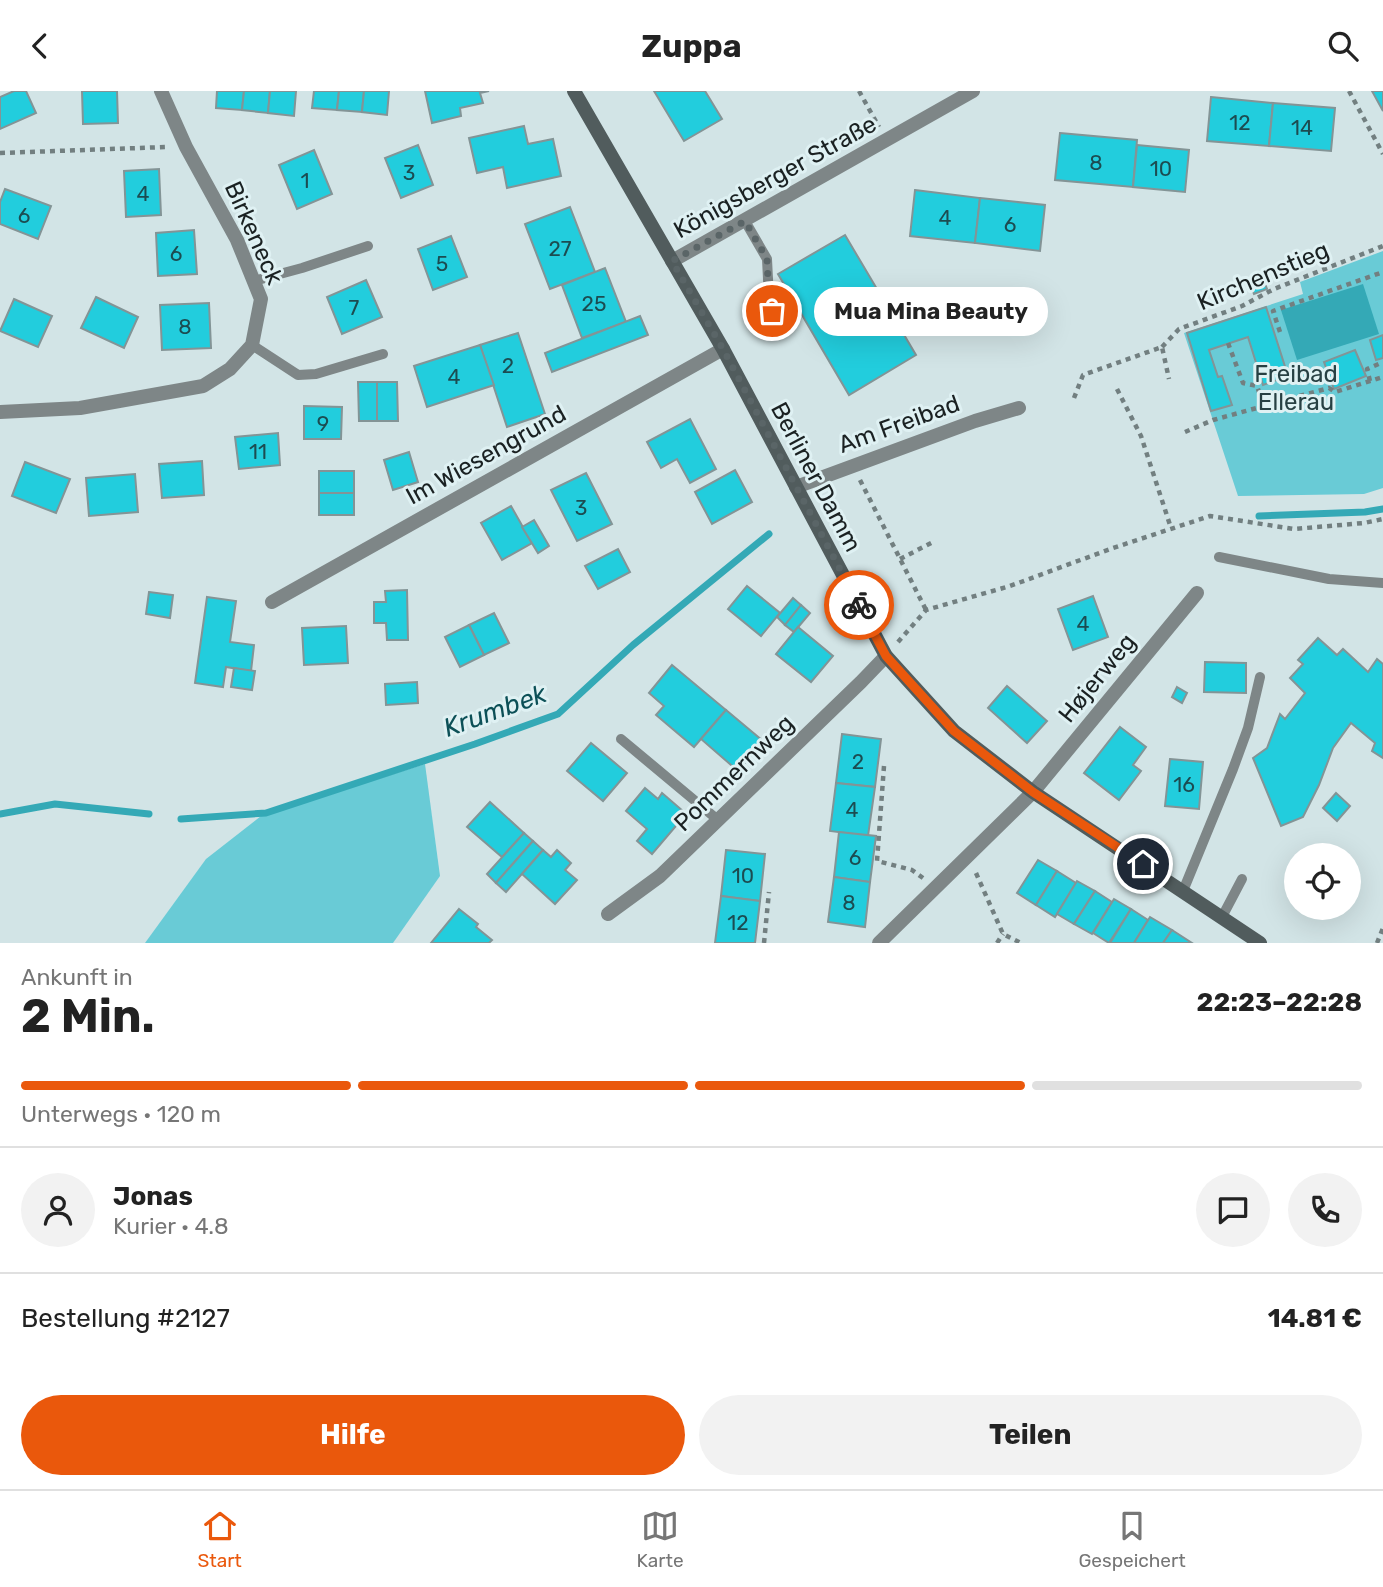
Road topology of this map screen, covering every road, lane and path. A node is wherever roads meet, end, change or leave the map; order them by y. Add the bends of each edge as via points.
1 (162, 91) edge
2 (574, 91) edge
3 (859, 91) edge
4 (973, 91) edge
5 (1349, 91) edge
6 (886, 141) junction
7 (186, 146) junction
8 (0, 153) edge
9 (1383, 154) edge
10 (745, 221) junction
11 (368, 246) dead end
12 (1383, 246) edge
13 (672, 261) junction
14 (1383, 272) edge
15 (254, 281) junction
16 (772, 311) dead end
17 (1280, 332) dead end
18 (1228, 343) dead end
19 (251, 345) junction
20 (1162, 347) junction
21 (723, 349) junction
22 (383, 354) dead end
23 (1383, 362) edge
24 (1383, 377) edge
25 (1169, 379) dead end
26 (1370, 381) junction
27 (1117, 389) dead end
28 (1074, 398) dead end
29 (1261, 398) junction
30 (1019, 408) dead end
31 (0, 412) edge
32 (1185, 432) dead end
33 (865, 490) dead end
34 (799, 492) junction
35 (1383, 519) edge
36 (1171, 528) junction
37 (936, 541) dead end
38 (1219, 557) dead end
39 (900, 559) junction
40 (1383, 583) edge
41 (1197, 593) dead end
42 (272, 602) dead end
43 (926, 610) junction
44 (886, 656) junction
45 (1261, 677) dead end
46 (621, 739) dead end
47 (884, 766) dead end
48 (1033, 792) junction
49 (718, 820) junction
50 (964, 859) junction
51 (1242, 879) dead end
52 (935, 887) junction
53 (1183, 891) junction
54 (769, 892) dead end
55 (608, 914) dead end
56 (1222, 917) junction
57 (1383, 928) edge
58 (1003, 934) junction
59 (764, 943) edge
60 (878, 943) edge
61 (997, 943) edge
62 (1021, 943) edge
63 (1260, 943) edge
64 (1377, 943) edge

1 - 7 street, Birkeneck
2 - 13 main road, Berliner Damm
3 - 6 path
4 - 6 street, Königsberger Straße
5 - 9 path
6 - 10 street, Königsberger Straße
7 - 8 path
7 - 15 street, Birkeneck
10 - 13 street, Königsberger Straße
10 - 16 lane via 767,259
11 - 15 lane
12 - 20 path, Kirchenstieg via 1179,330
13 - 21 main road, Berliner Damm
14 - 17 path via 1273,311
15 - 19 street, Birkeneck via 261,299
18 - 29 path via 1243,383 1257,386
19 - 22 lane via 298,375
19 - 31 street via 230,369 202,386 80,408
20 - 25 path
20 - 28 path, Kirchenstieg via 1083,375
21 - 34 main road, Berliner Damm
21 - 42 street, Im Wiesengrund
23 - 26 path via 1367,369
24 - 26 path
26 - 29 path via 1335,392 1329,388 1292,398 1276,393
27 - 36 path via 1141,436
29 - 32 path via 1264,406
30 - 34 street, Am Freibad via 975,421
33 - 39 path
34 - 44 main road, Berliner Damm
35 - 36 path via 1294,529 1210,516
36 - 43 path via 1010,586
37 - 39 path
38 - 40 lane via 1329,579
39 - 43 path
41 - 48 street, Højerweg
43 - 44 path
44 - 48 main road, Berliner Damm via 954,731
44 - 49 street, Pommernweg
45 - 53 lane via 1248,728
46 - 49 lane
47 - 52 path via 877,861 912,870
48 - 50 street, Højerweg
48 - 53 main road, Berliner Damm
49 - 55 street, Pommernweg via 660,876
50 - 52 street, Højerweg
50 - 58 path via 974,869
51 - 56 lane
52 - 60 street, Højerweg
53 - 56 main road, Berliner Damm
54 - 59 path
56 - 63 main road, Berliner Damm
57 - 64 path
58 - 61 path
58 - 62 path

